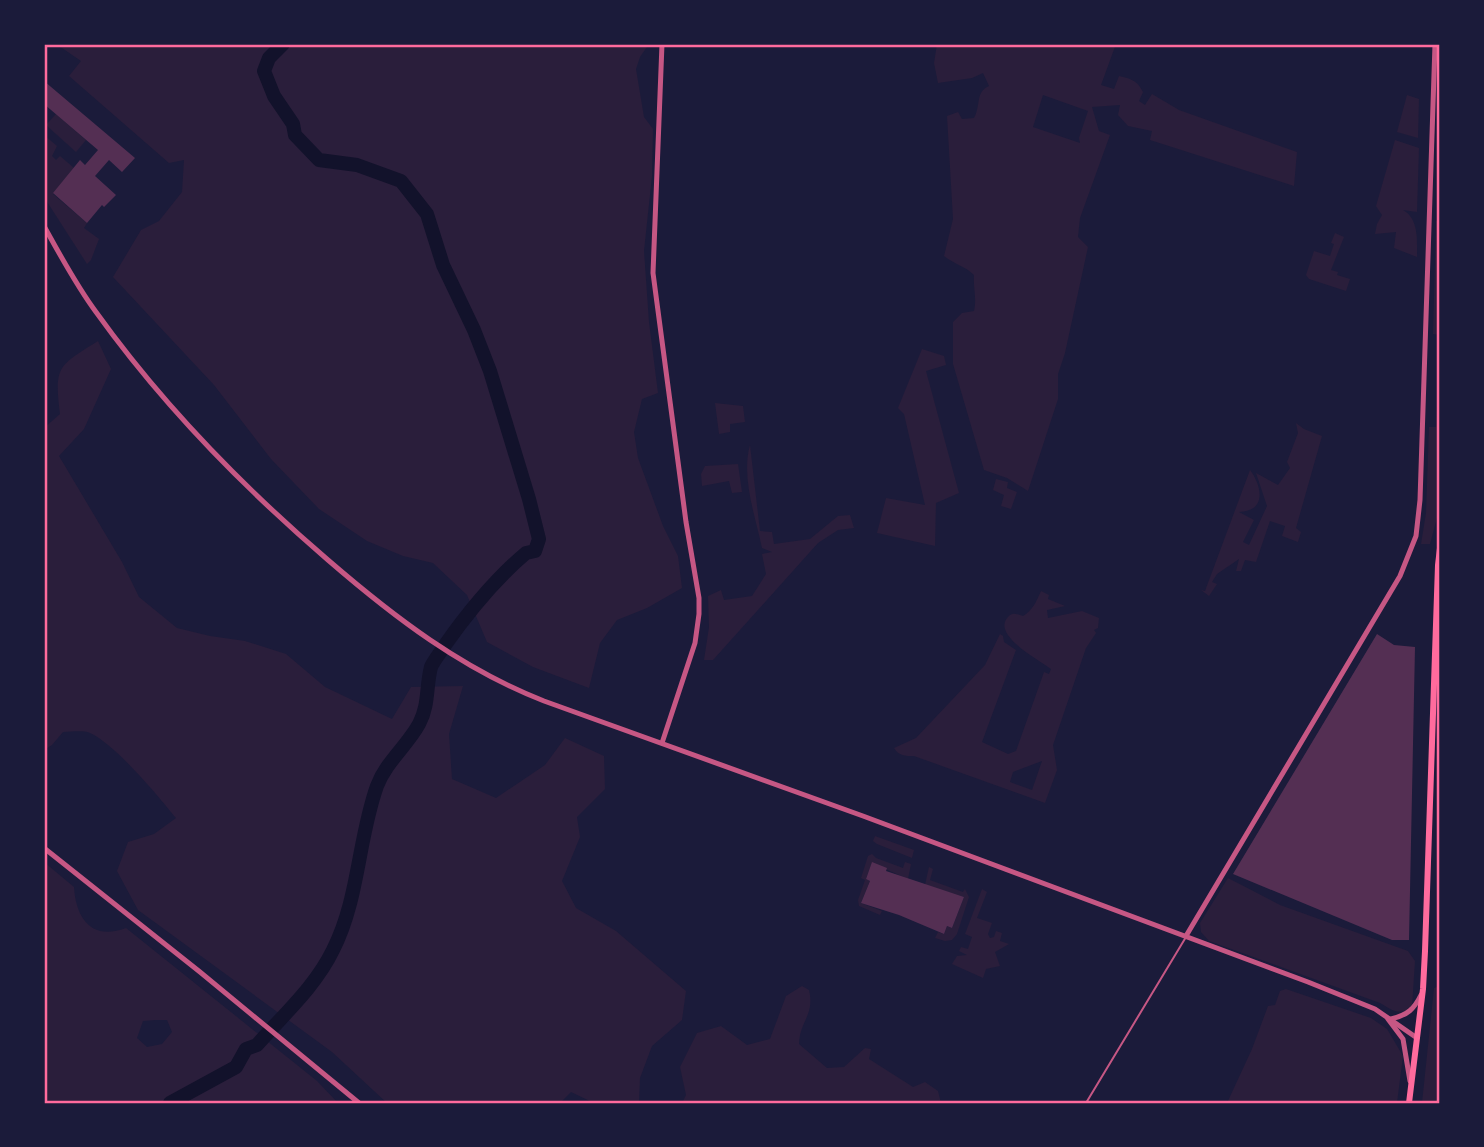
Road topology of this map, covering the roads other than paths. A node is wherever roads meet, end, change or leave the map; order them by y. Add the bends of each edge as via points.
1 (662, 44) edge
2 (1435, 44) edge
3 (44, 226) edge
4 (1440, 548) edge
5 (662, 743) junction
6 (44, 848) edge
7 (1186, 936) junction
8 (1423, 989) junction
9 (1384, 1014) junction
10 (1391, 1019) junction
11 (1417, 1038) junction
12 (1411, 1087) junction
13 (359, 1103) edge
14 (1086, 1103) edge
15 (1409, 1103) edge

1 - 5 street via 653,273 699,598 695,643
2 - 7 street via 1416,536 1400,576
3 - 5 street via 97,314 151,382 293,530 381,605 464,663 524,693
4 - 8 main road
5 - 7 street
6 - 13 street
7 - 9 street
7 - 14 lane
8 - 10 street via 1412,1010
8 - 11 main road
9 - 10 street
9 - 12 street via 1403,1040
10 - 11 street
11 - 12 main road
12 - 15 main road

